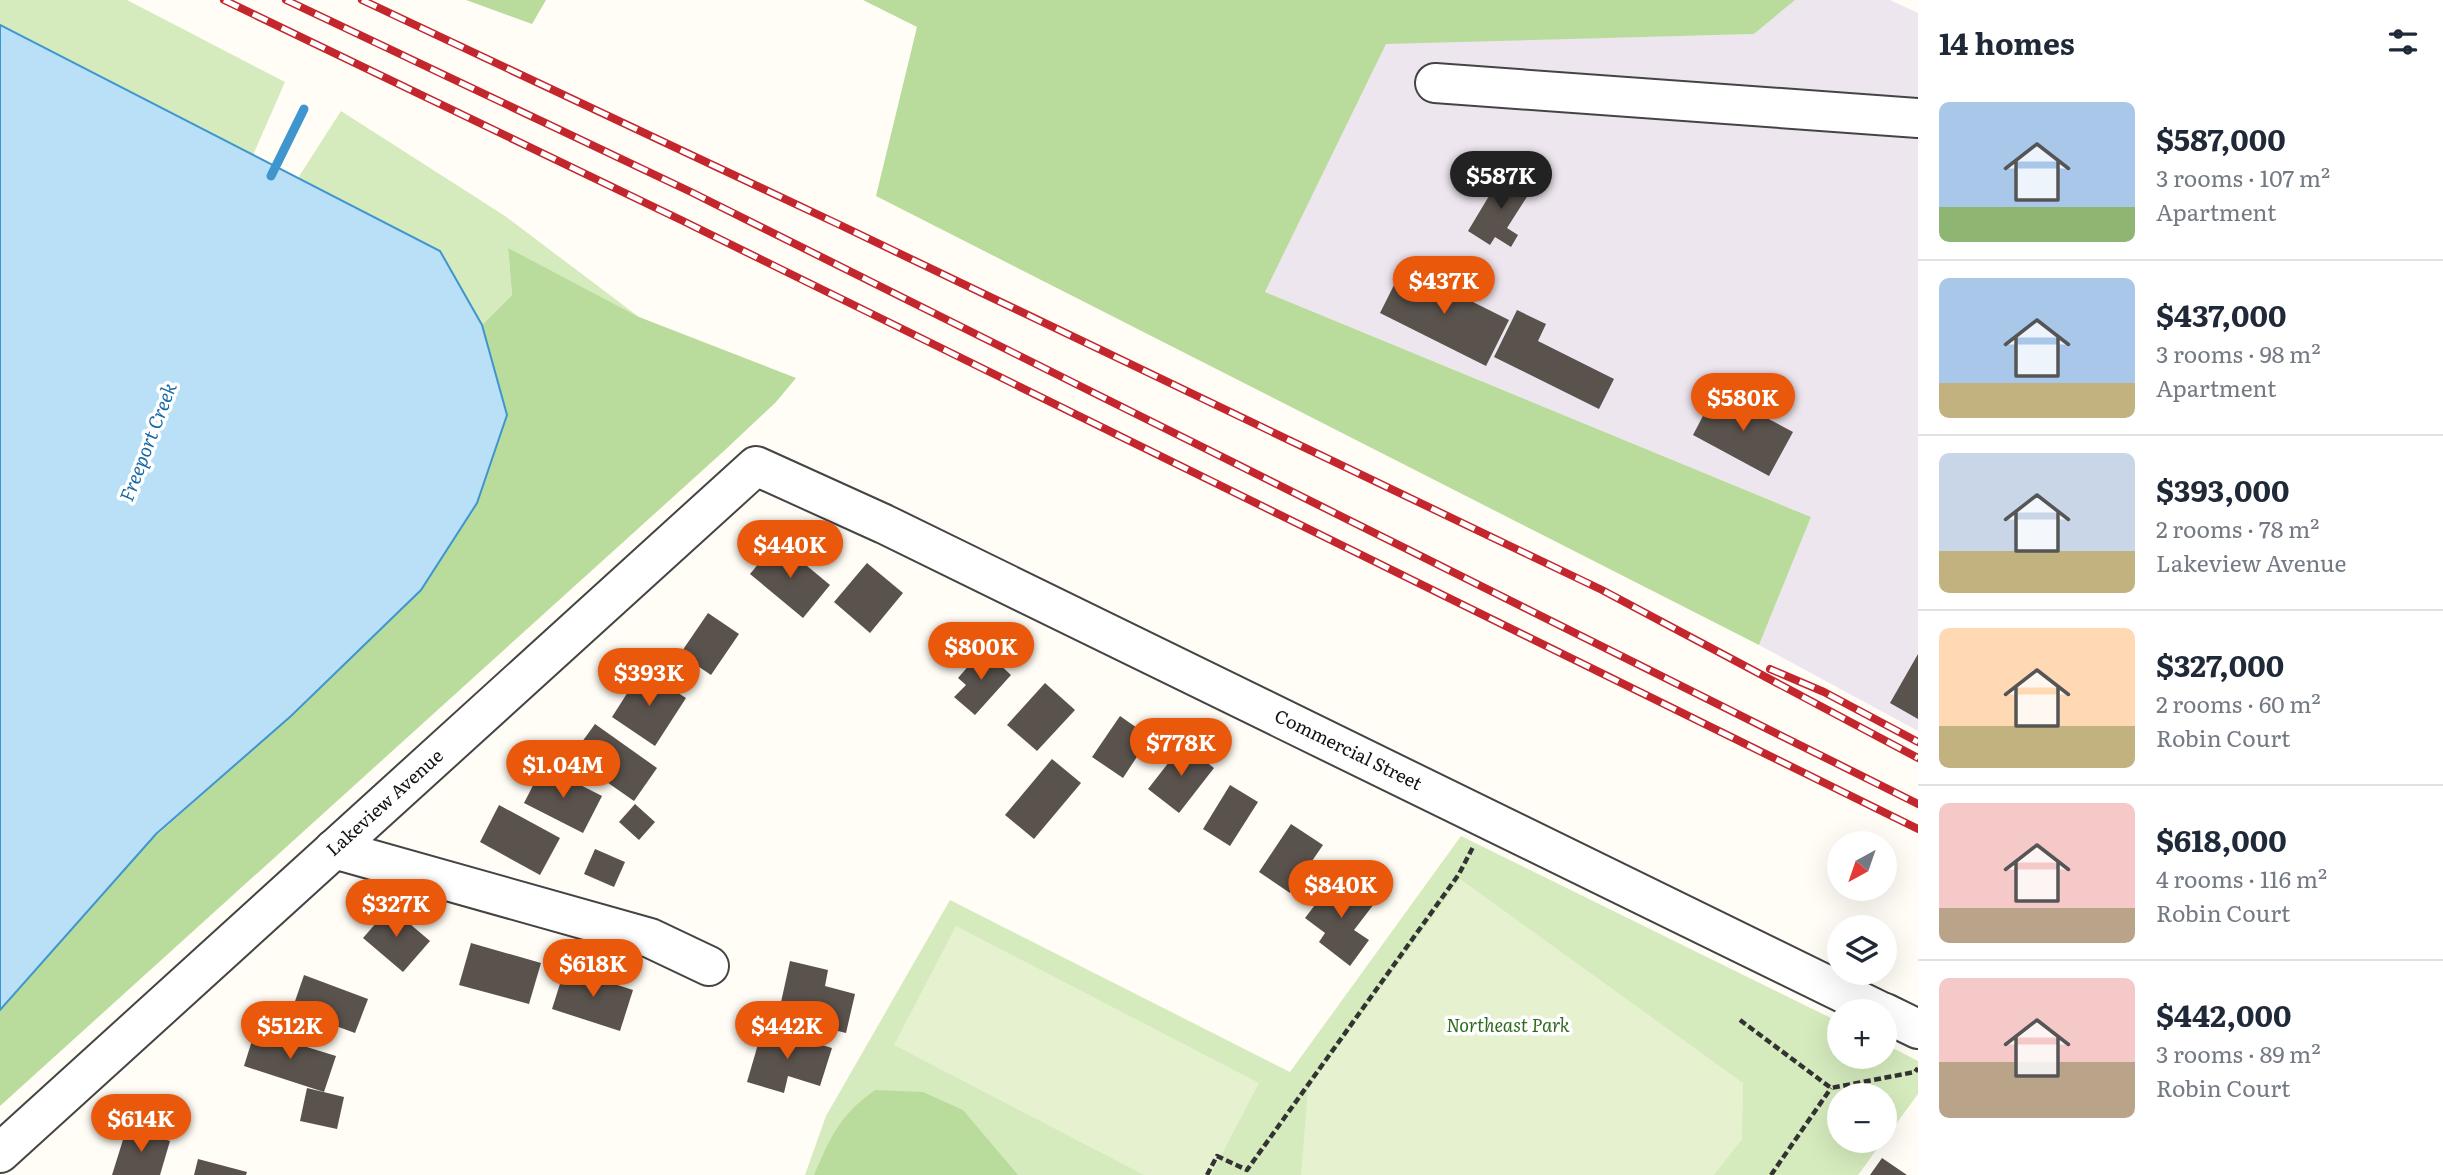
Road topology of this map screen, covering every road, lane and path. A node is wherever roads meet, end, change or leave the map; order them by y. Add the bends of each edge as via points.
1 (1435, 83) dead end
2 (1918, 118) edge
3 (774, 474) joint
4 (1488, 819) junction
5 (334, 849) junction
6 (709, 966) dead end
7 (1856, 999) edge
8 (1897, 1019) edge
9 (1740, 1020) dead end
10 (1918, 1029) edge
11 (1918, 1068) edge
12 (1857, 1083) edge
13 (1827, 1085) edge
14 (1827, 1094) edge
15 (0, 1153) edge
16 (1207, 1175) edge
17 (1771, 1175) edge

1 - 2 street
3 - 4 street, Commercial Street
3 - 5 street, Lakeview Avenue via 756,466
4 - 7 street, Commercial Street
4 - 16 path via 1459,874 1247,1170 1217,1156
5 - 6 street via 650,938
5 - 15 street, Lakeview Avenue
8 - 10 street, Commercial Street
9 - 13 path
11 - 12 path
14 - 17 path

